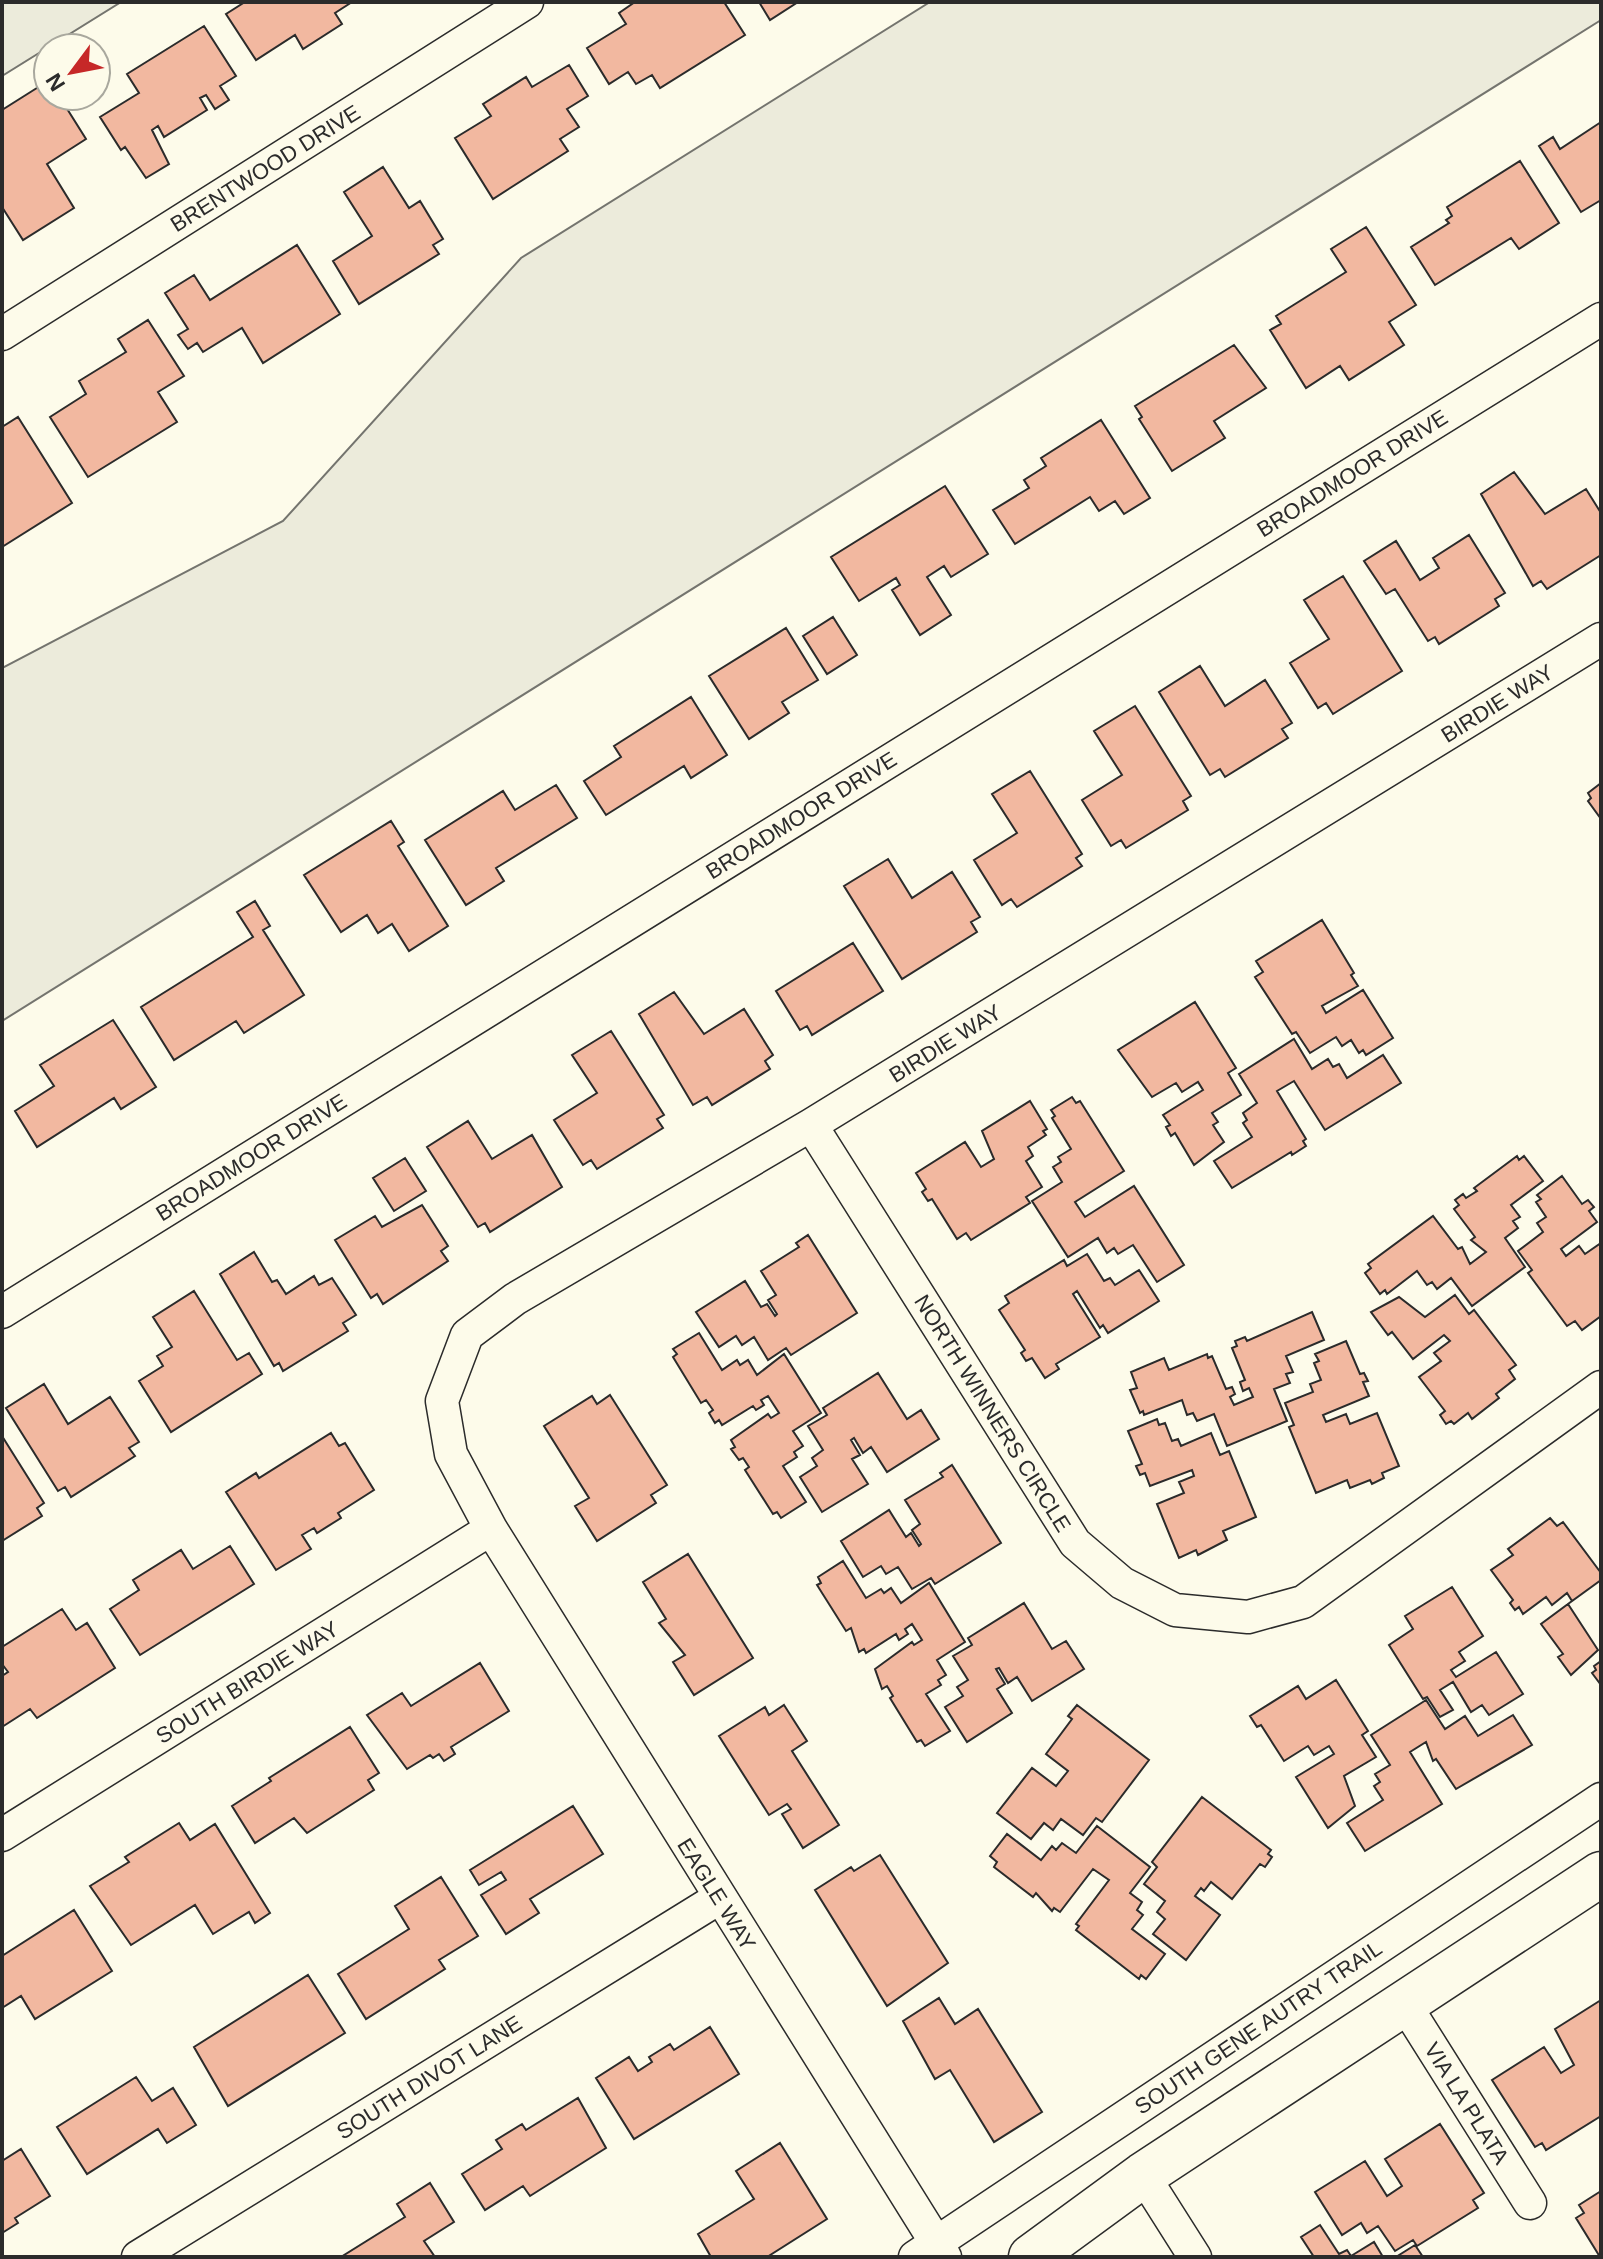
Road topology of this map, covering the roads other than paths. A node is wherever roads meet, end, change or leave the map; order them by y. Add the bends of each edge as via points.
1 (527, 2) edge
2 (1601, 319) edge
3 (2, 334) edge
4 (1601, 639) edge
5 (811, 1125) junction
6 (2, 1312) edge
7 (1601, 1387) edge
8 (491, 1529) junction
9 (1601, 1799) edge
10 (2, 1835) edge
11 (1601, 1874) edge
12 (719, 1898) junction
13 (1404, 2003) junction
14 (1143, 2175) junction
15 (1530, 2203) dead end
16 (932, 2253) edge
17 (138, 2257) edge
18 (1031, 2257) edge
19 (1195, 2257) edge

1 - 3 street, BRENTWOOD DRIVE
2 - 6 street, BROADMOOR DRIVE
4 - 5 street, BIRDIE WAY
5 - 7 street, NORTH WINNERS CIRCLE via 1075,1543 1122,1583 1175,1610 1248,1617 1303,1602
5 - 8 street, BIRDIE WAY via 515,1299 467,1335 442,1401 451,1454
8 - 10 street, SOUTH BIRDIE WAY
8 - 12 street, EAGLE WAY
9 - 16 street, SOUTH GENE AUTRY TRAIL
11 - 13 main road
12 - 16 street, EAGLE WAY
12 - 17 street, SOUTH DIVOT LANE
13 - 14 main road
13 - 15 street, VIA LA PLATA
14 - 18 main road
14 - 19 street

